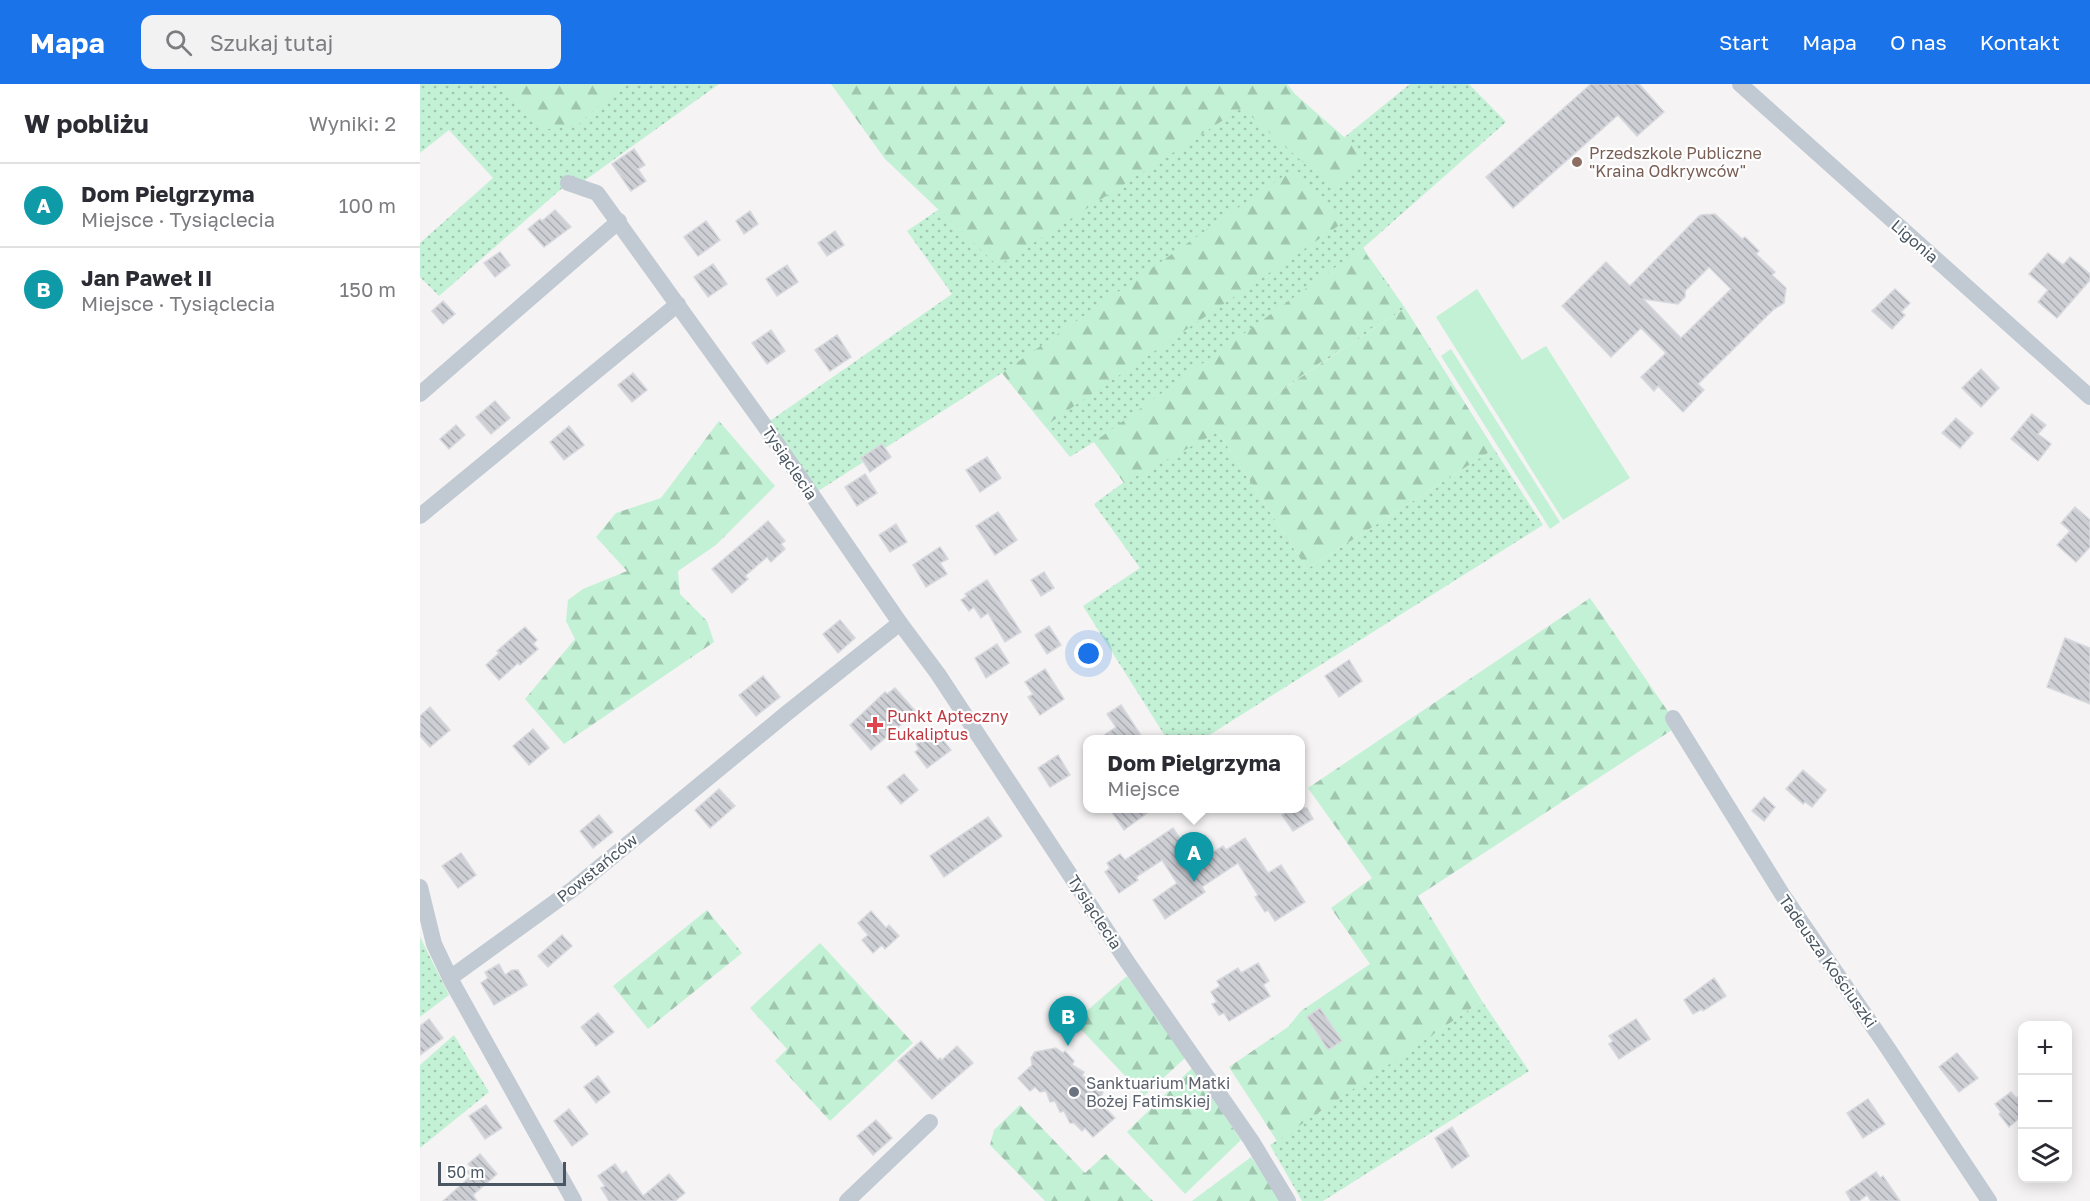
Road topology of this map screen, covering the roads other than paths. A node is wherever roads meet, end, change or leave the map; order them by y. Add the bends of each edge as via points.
1 (1740, 84) edge
2 (568, 183) dead end
3 (619, 221) junction
4 (678, 304) junction
5 (420, 394) edge
6 (2090, 397) edge
7 (420, 516) edge
8 (900, 623) junction
9 (1673, 718) dead end
10 (421, 897) edge
11 (450, 978) junction
12 (930, 1122) dead end
13 (574, 1201) edge
14 (848, 1201) edge
15 (1288, 1201) edge
16 (1989, 1201) edge

1 - 6 street, Ligonia
2 - 3 street, Tysiąclecia via 597,193
3 - 4 street, Tysiąclecia
3 - 5 street
4 - 7 street
4 - 8 street, Tysiąclecia
8 - 11 street, Powstańców via 573,889
8 - 15 street, Tysiąclecia via 1251,1140
9 - 16 street, Tadeusza Kościuszki via 1782,894
10 - 11 street via 434,944
11 - 13 street
12 - 14 street

